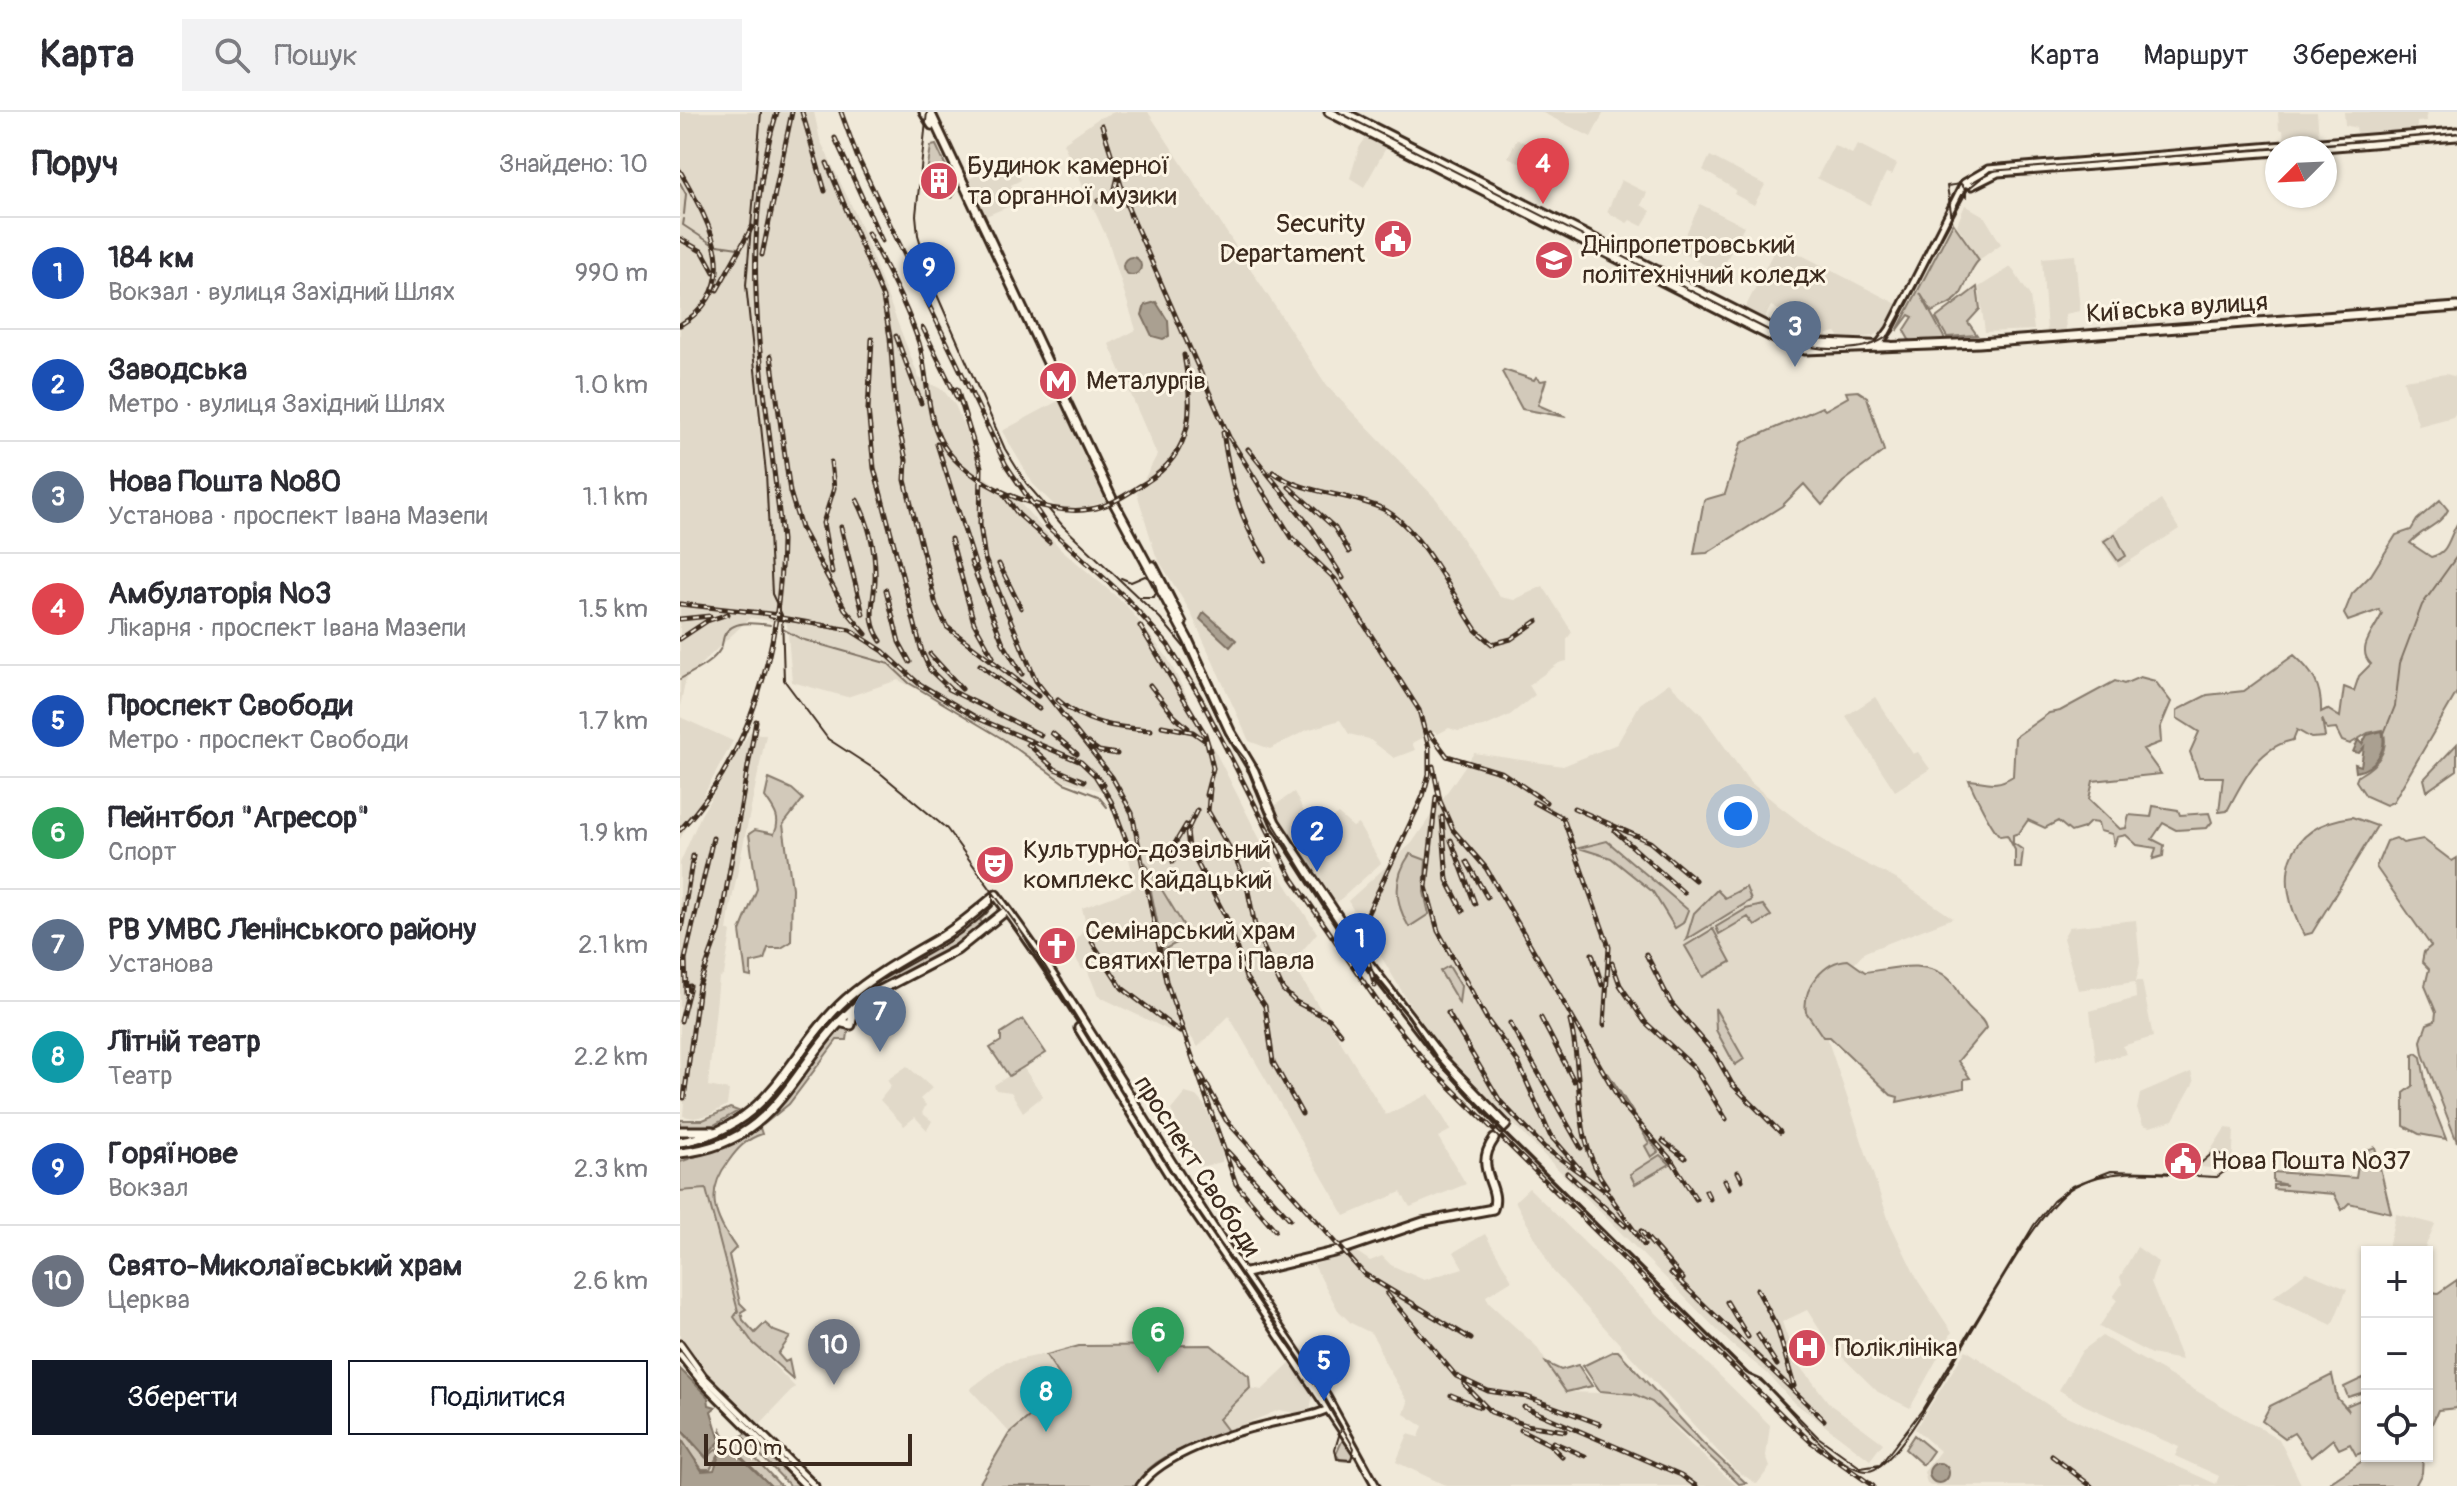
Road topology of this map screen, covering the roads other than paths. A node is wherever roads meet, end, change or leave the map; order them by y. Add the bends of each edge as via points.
1 (927, 112) edge
2 (1329, 112) edge
3 (1343, 112) edge
4 (2457, 131) edge
5 (2457, 137) edge
6 (2337, 147) edge
7 (2265, 153) edge
8 (1964, 183) junction
9 (2457, 307) edge
10 (1876, 346) junction
11 (1006, 911) junction
12 (819, 1030) junction
13 (828, 1036) junction
14 (1504, 1127) dead end
15 (680, 1131) edge
16 (714, 1132) junction
17 (1494, 1139) dead end
18 (680, 1142) edge
19 (716, 1145) junction
20 (680, 1156) edge
21 (1240, 1274) junction
22 (680, 1344) edge
23 (680, 1355) edge
24 (1330, 1407) junction
25 (806, 1486) edge
26 (815, 1486) edge
27 (1140, 1486) edge
28 (1376, 1486) edge

1 - 14 highway via 1275,822 1319,892 1442,1059
2 - 10 highway via 1786,344 1815,351
3 - 10 highway via 1798,342
4 - 8 main road via 1998,167
5 - 6 main road
7 - 8 main road via 1998,173 1972,186
8 - 10 main road via 1890,329
9 - 10 highway, Київська вулиця
11 - 12 highway, проспект Свободи via 994,896 847,998
11 - 13 highway via 957,950 869,996 854,1008 851,1025 839,1022
11 - 21 highway, проспект Свободи via 1176,1185
12 - 13 highway
12 - 16 highway via 775,1090
13 - 19 highway via 776,1106 759,1122
15 - 16 highway
16 - 18 highway
16 - 19 highway via 719,1138
17 - 21 highway via 1485,1151 1484,1167 1493,1209 1423,1222 1338,1251
19 - 20 highway
21 - 24 main road, проспект Свободи
22 - 26 main road via 703,1376
23 - 25 main road
24 - 27 main road via 1208,1444 1160,1465
24 - 28 main road, проспект Свободи

